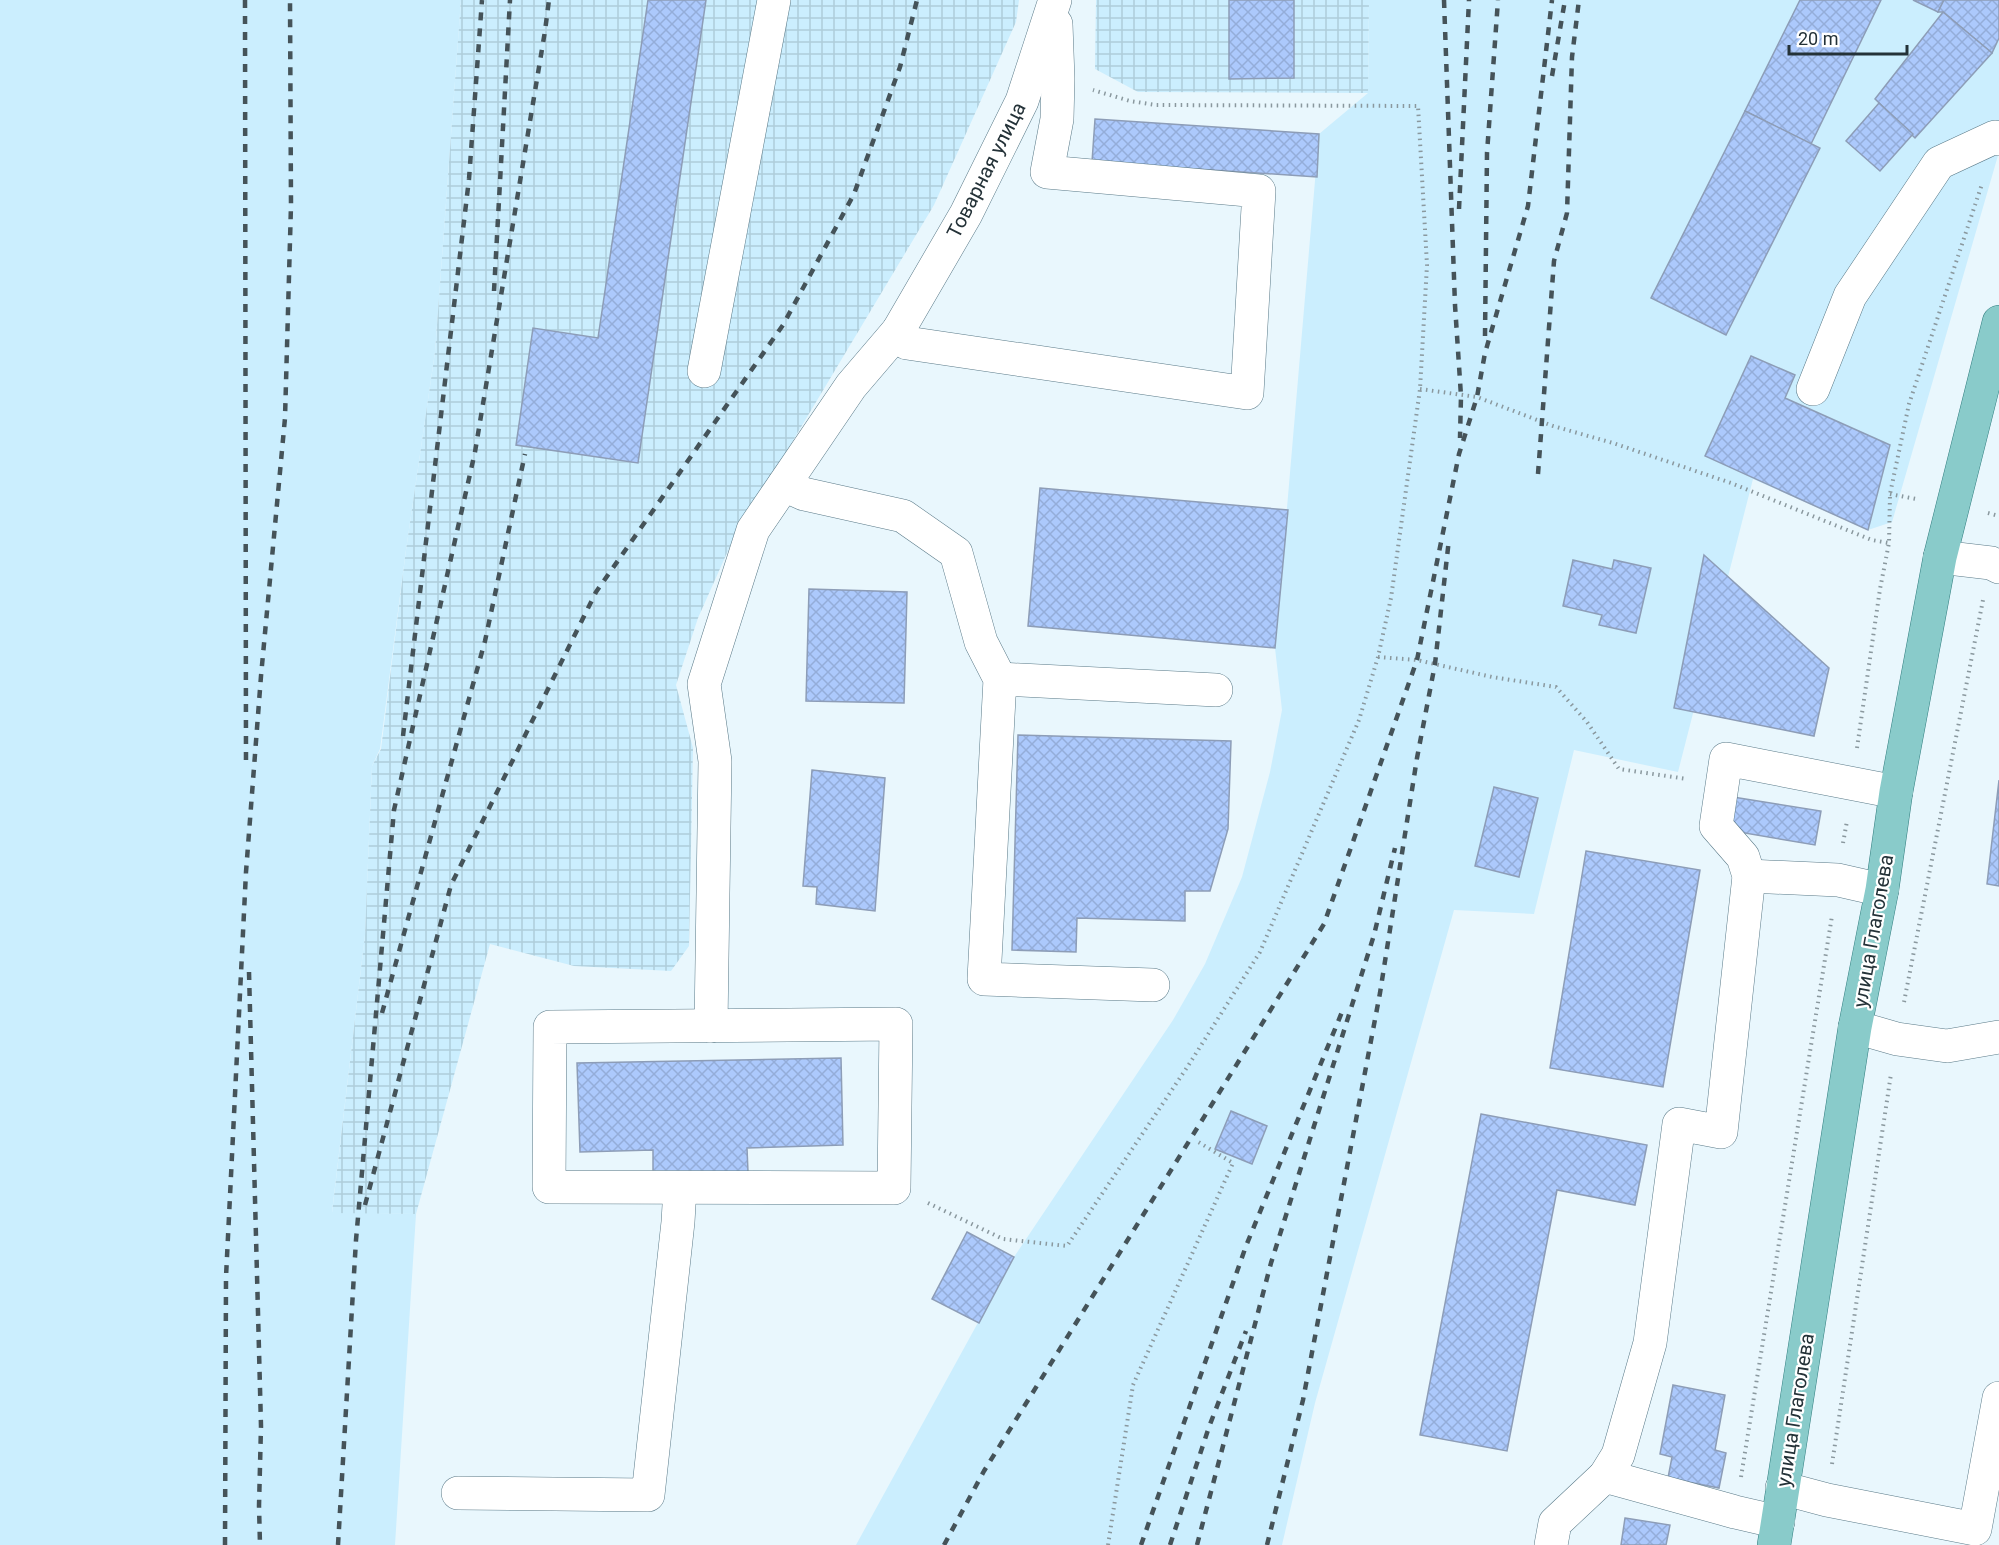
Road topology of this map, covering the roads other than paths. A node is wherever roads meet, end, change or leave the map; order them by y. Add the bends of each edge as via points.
1 (774, 0) edge
2 (1055, 0) edge
3 (1997, 138) edge
4 (1999, 322) edge
5 (898, 331) junction
6 (704, 371) dead end
7 (1813, 389) dead end
8 (784, 485) junction
9 (1940, 557) junction
10 (1999, 567) edge
11 (1000, 679) junction
12 (1216, 690) dead end
13 (1896, 792) junction
14 (1749, 876) junction
15 (1882, 890) junction
16 (1153, 985) dead end
17 (711, 1026) junction
18 (1855, 1027) junction
19 (1999, 1037) edge
20 (680, 1188) junction
21 (1999, 1398) edge
22 (1605, 1476) junction
23 (1782, 1488) junction
24 (458, 1493) dead end
25 (1776, 1533) edge
26 (1976, 1537) edge
27 (1551, 1545) edge

1 - 6 street
2 - 5 street, Товарная улица via 1022,101 966,214
2 - 5 street via 1057,118 1047,172 1259,191 1247,393 907,343
3 - 7 street via 1939,163 1850,296
4 - 9 main road, улица Глаголева
5 - 8 street, Товарная улица via 851,386
8 - 11 street via 804,494 903,516 956,553 981,642
8 - 17 street, Товарная улица via 753,530 704,684 715,761
9 - 10 street
9 - 13 main road, улица Глаголева
11 - 12 street
11 - 16 street via 984,979
13 - 14 street via 1726,759 1716,826 1743,857
13 - 15 main road, улица Глаголева
14 - 15 street via 1838,880
14 - 22 street via 1721,1132 1679,1124 1650,1343 1618,1455
15 - 18 main road, улица Глаголева
17 - 20 street via 550,1027 549,1187
17 - 20 street via 896,1024 894,1188
18 - 19 street via 1897,1039 1947,1046
18 - 23 main road, улица Глаголева
20 - 24 street via 648,1495
21 - 26 street
22 - 25 street via 1735,1512
22 - 27 street via 1555,1523
23 - 25 main road, улица Глаголева
23 - 26 street

